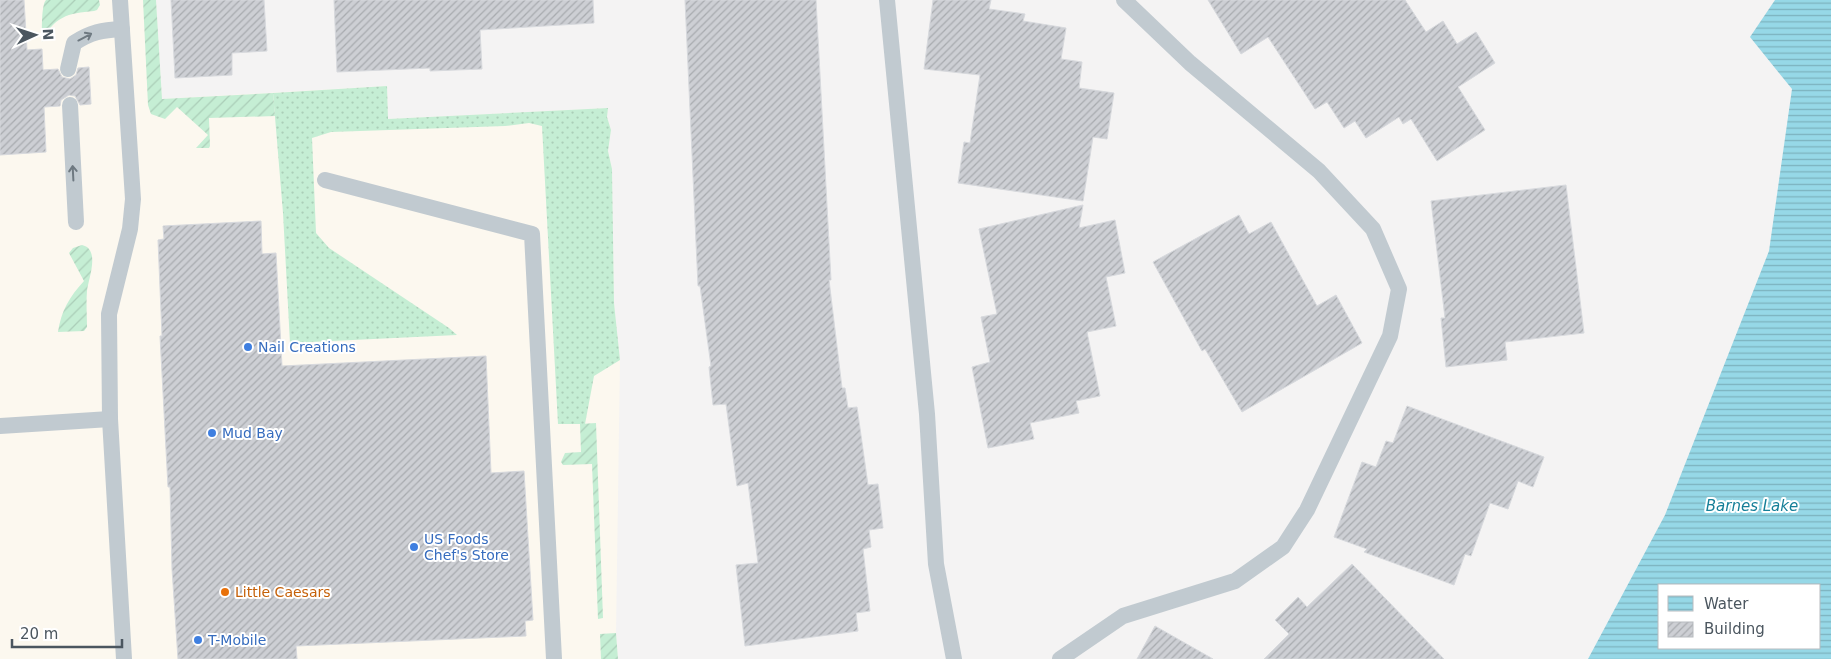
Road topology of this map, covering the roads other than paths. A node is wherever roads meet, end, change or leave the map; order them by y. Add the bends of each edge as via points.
1 (120, 0) edge
2 (887, 0) edge
3 (1124, 0) edge
4 (122, 28) junction
5 (68, 68) dead end
6 (70, 105) dead end
7 (325, 180) dead end
8 (76, 222) dead end
9 (110, 419) junction
10 (0, 426) edge
11 (124, 659) edge
12 (554, 659) edge
13 (954, 659) edge
14 (1060, 659) edge

1 - 4 lane
2 - 13 lane via 927,414 936,564
3 - 14 lane via 1190,63 1319,171 1372,229 1400,289 1390,336 1307,510 1283,547 1235,580 1123,616
5 -> 4 lane via 74,43 87,34
4 - 9 lane via 133,199 130,229 109,314
8 -> 6 lane
7 - 12 lane via 532,234
9 - 10 lane
9 - 11 lane

